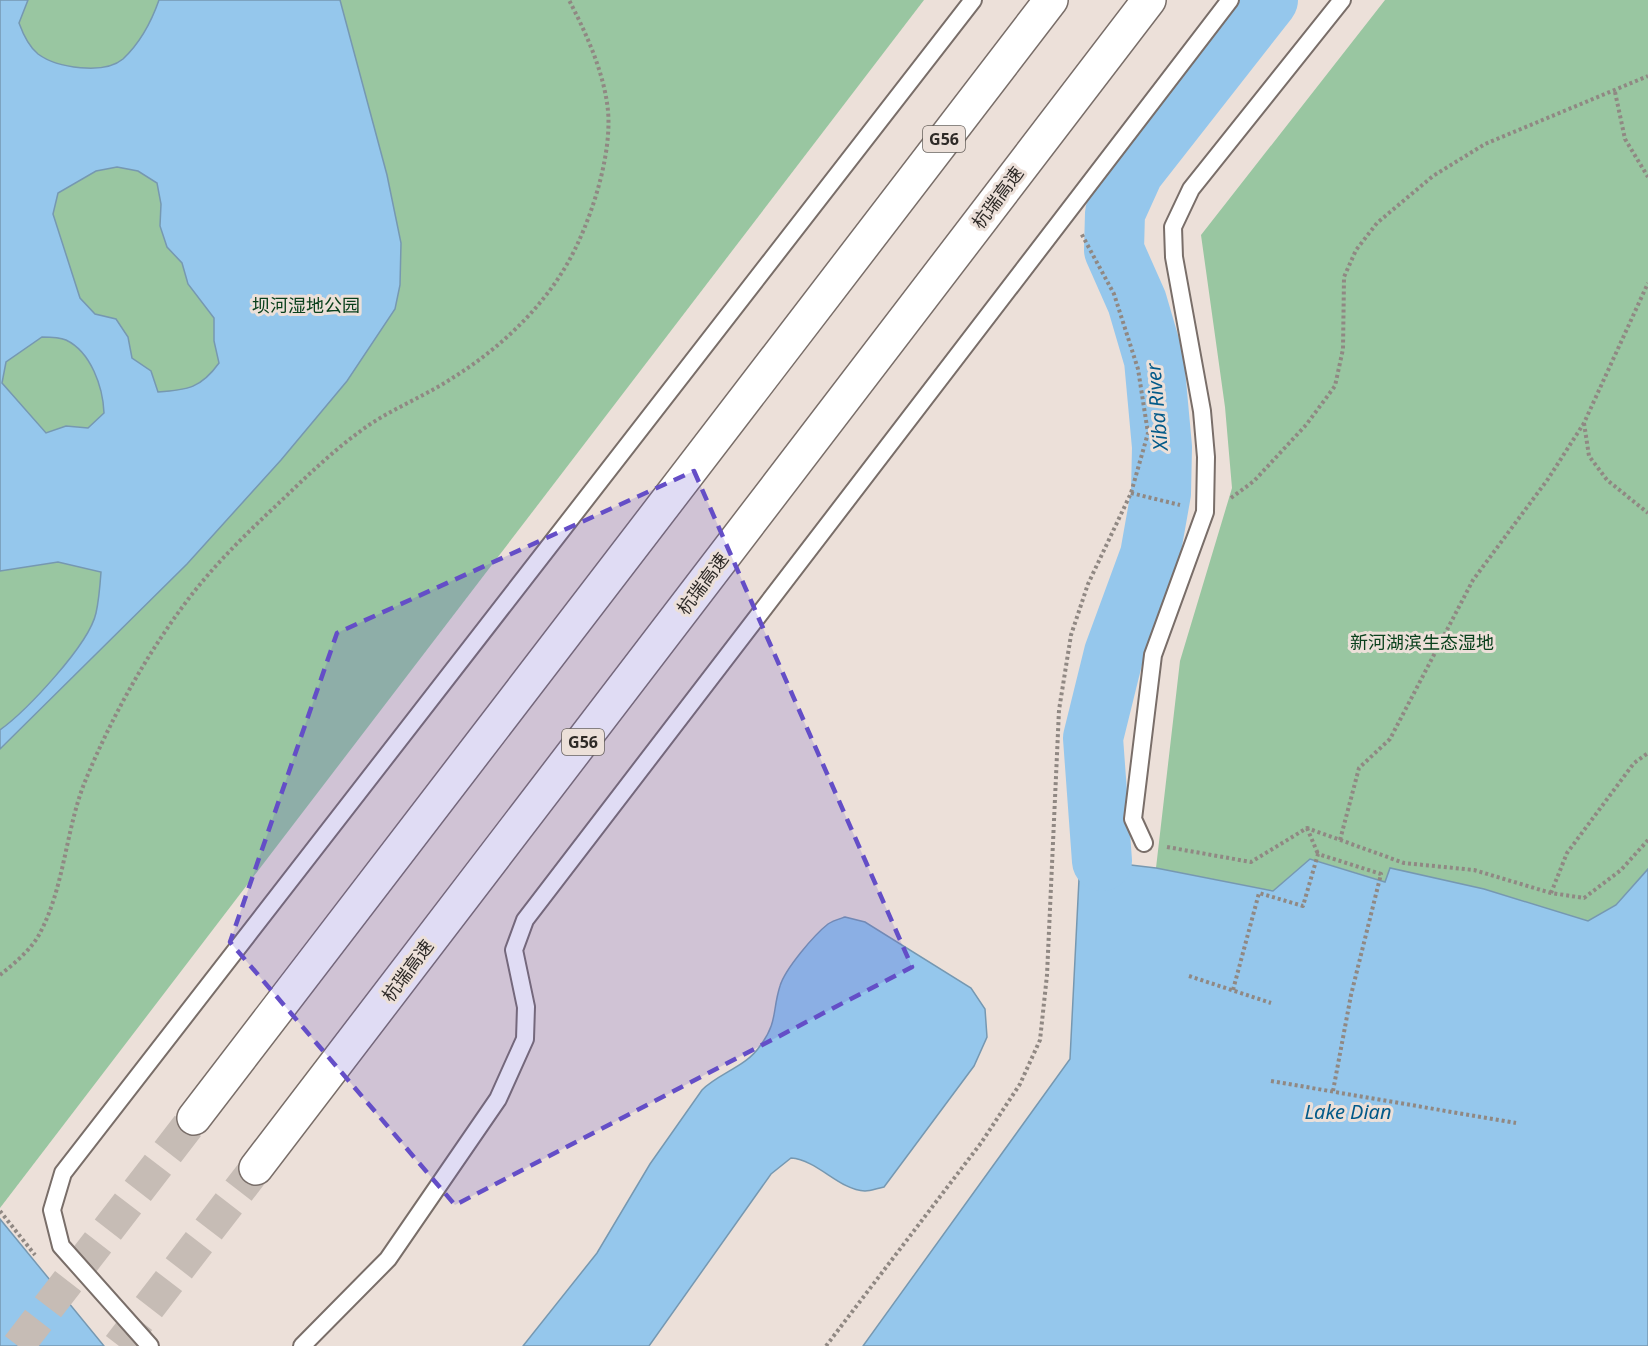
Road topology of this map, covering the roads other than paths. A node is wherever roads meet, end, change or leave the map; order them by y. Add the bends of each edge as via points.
1 (973, 0) edge
2 (1149, 0) edge
3 (1230, 0) edge
4 (1342, 0) edge
5 (1048, 5) edge
6 (1144, 843) road end
7 (194, 1118) tunnel mouth
8 (256, 1168) tunnel mouth
9 (150, 1346) edge
10 (302, 1346) edge

1 - 9 lane via 63,1173 52,1210 61,1246
2 - 8 highway, 杭瑞高速 / G56
3 - 10 lane via 525,920 514,950 526,1007 525,1039 498,1099 388,1258
4 - 6 lane via 1191,189 1173,227 1174,257 1202,411 1205,512 1153,655 1133,819
5 - 7 highway, G56

